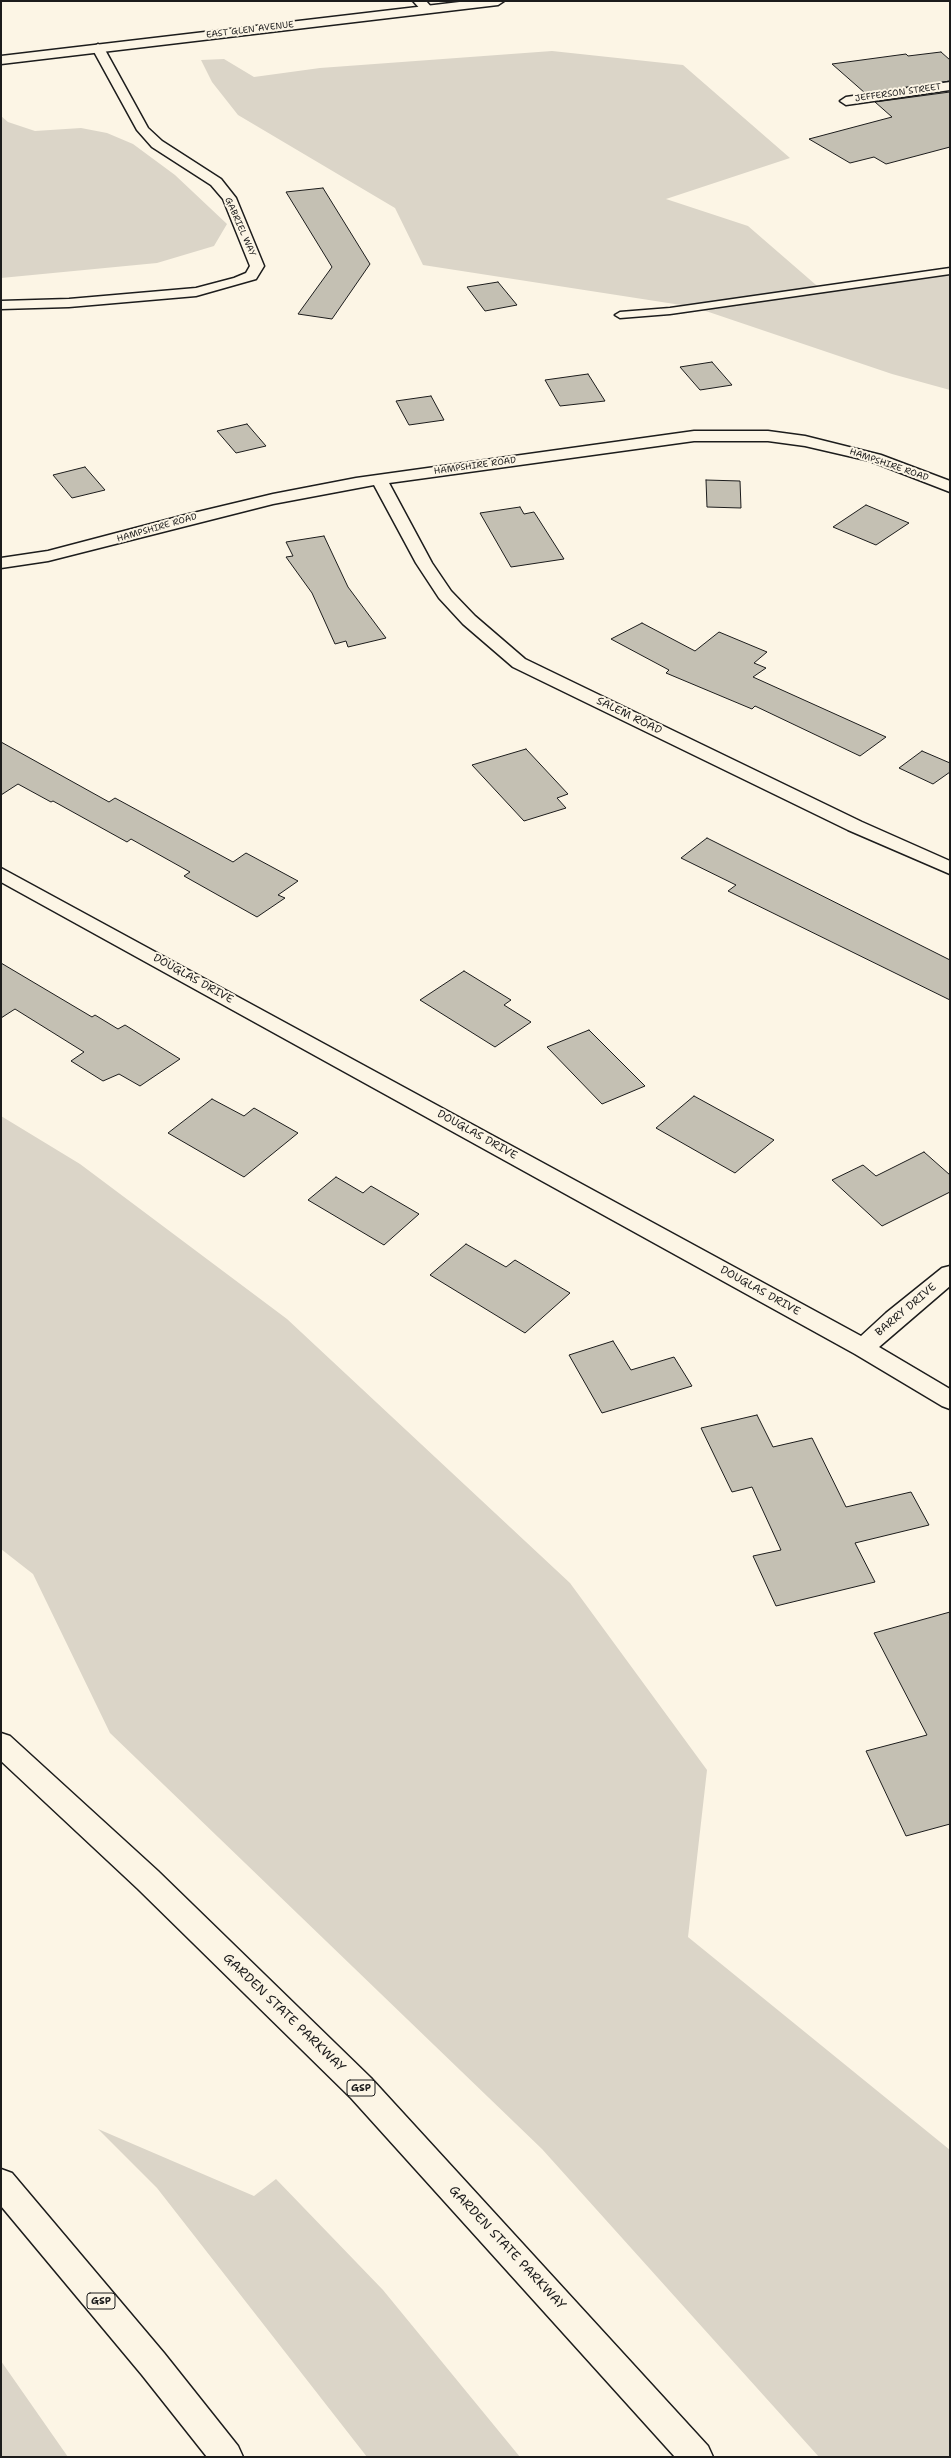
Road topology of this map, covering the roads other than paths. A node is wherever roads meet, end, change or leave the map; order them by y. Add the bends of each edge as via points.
1 (498, 1) edge
2 (423, 5) edge
3 (98, 48) junction
4 (1, 60) edge
5 (950, 86) edge
6 (846, 101) dead end
7 (950, 271) edge
8 (1, 305) edge
9 (620, 314) dead end
10 (379, 480) junction
11 (950, 487) edge
12 (1, 563) edge
13 (950, 868) edge
14 (1, 874) edge
15 (950, 1274) edge
16 (864, 1348) junction
17 (950, 1400) edge
18 (1, 1744) edge
19 (1, 2183) edge
20 (227, 2457) edge
21 (697, 2457) edge

1 - 2 main road, EAST GLEN AVENUE
2 - 3 main road, EAST GLEN AVENUE
3 - 4 main road, EAST GLEN AVENUE
3 - 8 main road, GABRIEL WAY via 143,130 157,144 216,182 228,198 257,266 251,276 239,282 196,292 69,303
5 - 6 main road, JEFFERSON STREET
7 - 9 lane via 670,311
10 - 11 main road, HAMPSHIRE ROAD via 661,440 730,435 768,436 841,448 875,458
10 - 12 main road, HAMPSHIRE ROAD via 273,499 48,556
10 - 13 main road, SALEM ROAD via 424,563 445,594 469,620 519,663 855,826
14 - 16 main road, DOUGLAS DRIVE
15 - 16 main road, BARRY DRIVE via 894,1319
16 - 17 main road, DOUGLAS DRIVE
18 - 21 main road, GARDEN STATE PARKWAY / GSP via 148,1880 361,2088
19 - 20 main road, GSP via 148,2358

